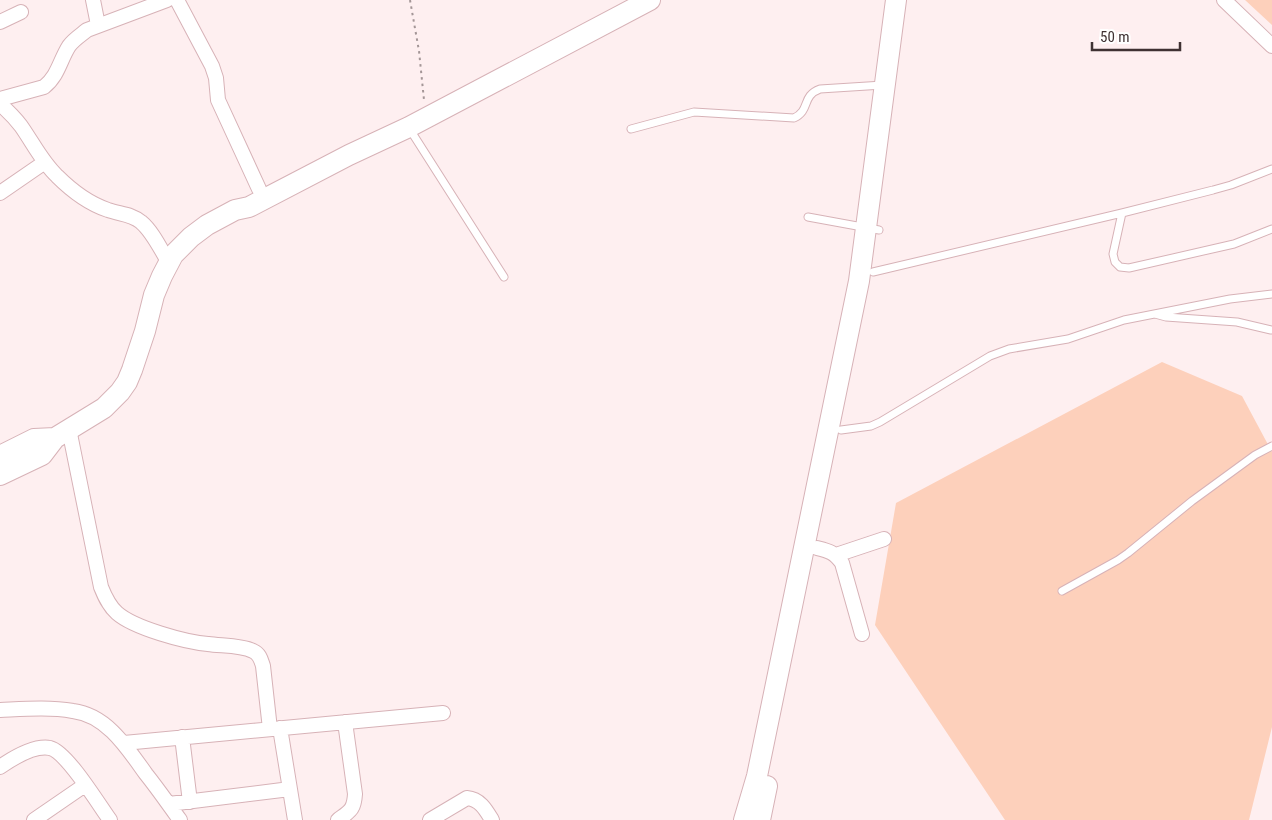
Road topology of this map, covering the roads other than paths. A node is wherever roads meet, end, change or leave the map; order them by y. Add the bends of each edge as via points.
1 (93, 0) edge
2 (167, 0) edge
3 (177, 0) edge
4 (622, 0) edge
5 (650, 0) edge
6 (896, 0) edge
7 (909, 0) edge
8 (1224, 0) edge
9 (21, 12) dead end
10 (0, 22) edge
11 (98, 25) junction
12 (1272, 46) edge
13 (886, 85) junction
14 (0, 99) edge
15 (0, 104) edge
16 (409, 127) junction
17 (631, 129) dead end
18 (45, 162) junction
19 (1272, 169) edge
20 (258, 189) junction
21 (0, 193) edge
22 (235, 210) junction
23 (1122, 213) junction
24 (808, 217) dead end
25 (873, 229) junction
26 (1272, 230) edge
27 (169, 263) junction
28 (873, 272) junction
29 (504, 277) dead end
30 (1272, 294) edge
31 (1155, 314) junction
32 (1271, 330) edge
33 (841, 430) junction
34 (62, 434) junction
35 (1272, 446) edge
36 (0, 456) edge
37 (0, 475) edge
38 (884, 539) dead end
39 (817, 548) junction
40 (836, 555) junction
41 (1062, 591) dead end
42 (862, 634) dead end
43 (0, 710) edge
44 (443, 713) dead end
45 (345, 722) junction
46 (275, 729) junction
47 (182, 737) junction
48 (124, 743) junction
49 (0, 767) edge
50 (85, 784) junction
51 (290, 789) junction
52 (190, 802) junction
53 (169, 804) junction
54 (34, 820) edge
55 (110, 820) edge
56 (180, 820) edge
57 (295, 820) edge
58 (338, 820) edge
59 (430, 820) edge
60 (492, 820) edge
61 (744, 820) edge
62 (760, 820) edge

1 - 11 street
2 - 11 street
3 - 20 street via 212,66 218,100
4 - 20 street via 424,108
5 - 16 street
6 - 13 street
7 - 25 street
8 - 12 street
9 - 10 street
11 - 14 street via 70,45 54,76 44,87
13 - 17 lane via 820,88 813,91 800,115 794,118 694,112
13 - 25 street
15 - 18 street via 21,126
16 - 22 street via 249,207
16 - 29 lane
18 - 21 street
18 - 27 street via 70,188 91,202 141,221
19 - 23 lane via 1231,185
20 - 22 street via 245,195
22 - 27 street via 192,237
23 - 26 lane via 1113,254 1120,267 1129,268 1219,248
23 - 28 lane
24 - 25 lane
25 - 28 street
25 - 61 street via 757,776
27 - 34 street via 154,295 127,382 104,408
28 - 33 street
30 - 31 lane
31 - 32 lane via 1236,322
31 - 33 lane via 1113,322 1068,339 1000,352 880,422
33 - 39 street
34 - 36 street via 34,439
34 - 37 street via 42,455
34 - 46 street via 101,587 108,603 131,622 174,637 255,651 263,666
35 - 41 lane via 1192,501 1118,560
38 - 40 street
39 - 40 street
39 - 62 street
40 - 42 street via 845,571
43 - 48 street via 74,711 94,718
44 - 45 street
45 - 46 street
45 - 58 street via 355,794 351,810
46 - 47 street
46 - 51 street
47 - 48 street
47 - 52 street
48 - 53 street
49 - 50 street via 35,749 51,748 62,755
50 - 54 street
50 - 55 street
51 - 52 street
51 - 57 street
52 - 53 street
53 - 56 street
59 - 60 street via 467,798 479,803

